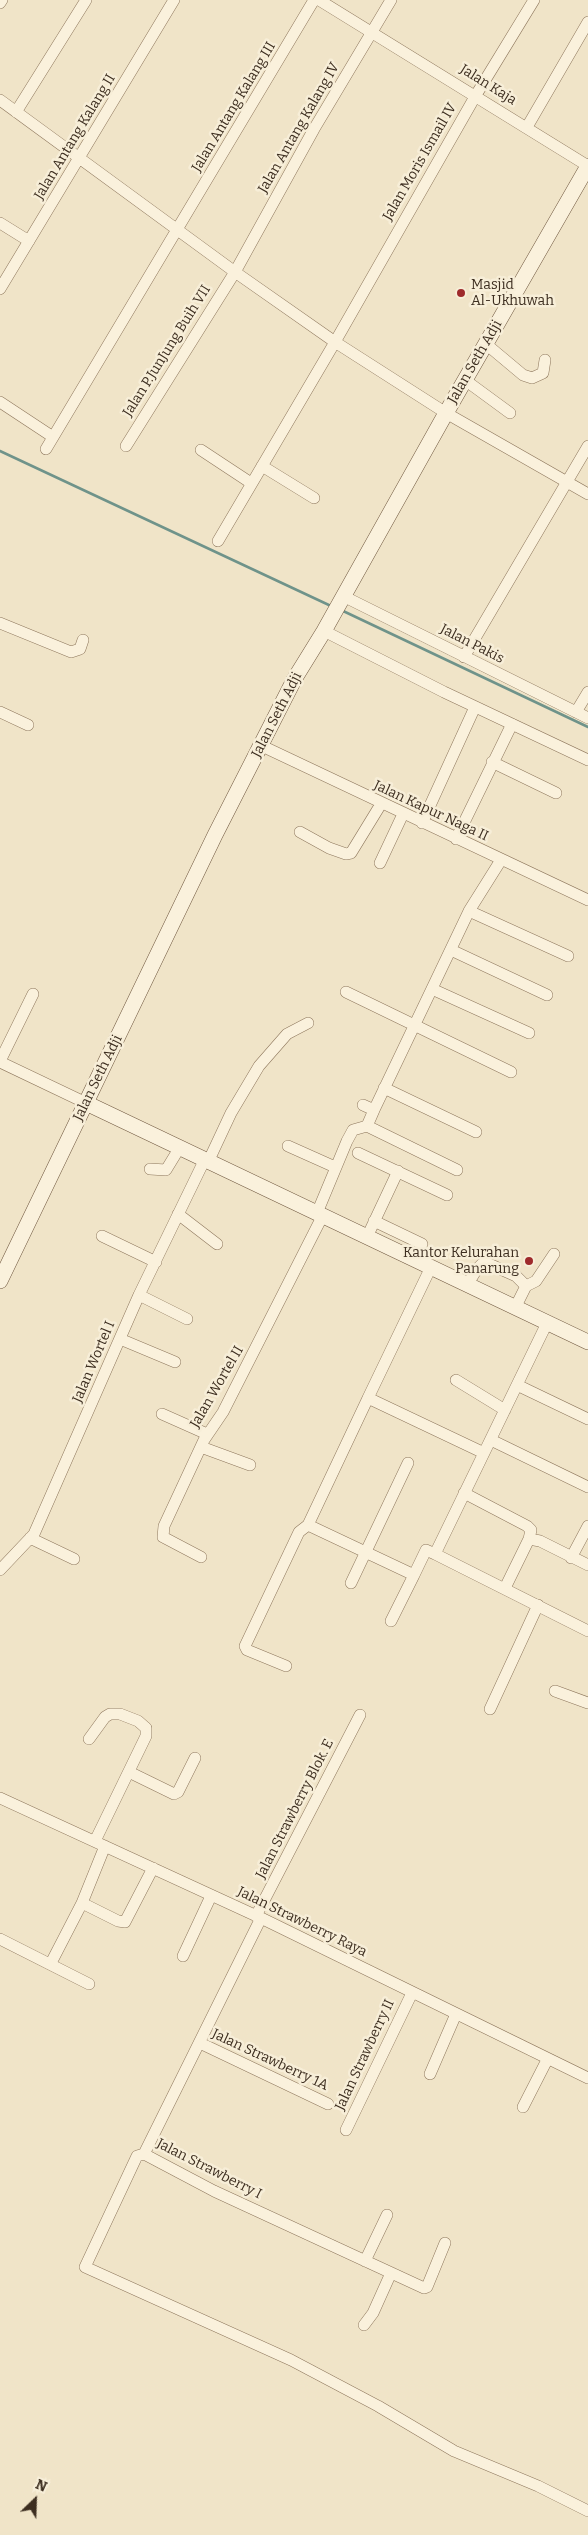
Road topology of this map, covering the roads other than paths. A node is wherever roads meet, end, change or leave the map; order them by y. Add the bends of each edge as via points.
1 (2, 0) edge
2 (86, 0) edge
3 (174, 0) edge
4 (314, 0) edge
5 (319, 0) edge
6 (391, 0) edge
7 (534, 0) edge
8 (0, 3) edge
9 (588, 22) edge
10 (372, 32) junction
11 (476, 95) junction
12 (0, 100) edge
13 (16, 112) junction
14 (527, 127) junction
15 (80, 160) junction
16 (588, 166) edge
17 (0, 223) edge
18 (179, 229) junction
19 (29, 241) junction
20 (235, 272) junction
21 (0, 289) edge
22 (335, 342) junction
23 (486, 344) junction
24 (545, 360) dead end
25 (465, 380) junction
26 (0, 402) edge
27 (446, 413) junction
28 (510, 413) dead end
29 (53, 436) junction
30 (126, 446) dead end
31 (588, 446) edge
32 (46, 449) dead end
33 (201, 450) dead end
34 (262, 466) junction
35 (567, 482) junction
36 (251, 484) junction
37 (588, 494) edge
38 (314, 498) dead end
39 (218, 541) dead end
40 (339, 602) junction
41 (0, 623) edge
42 (324, 631) junction
43 (83, 640) dead end
44 (464, 657) junction
45 (588, 692) edge
46 (475, 707) junction
47 (0, 712) edge
48 (576, 712) junction
49 (588, 718) edge
50 (512, 724) junction
51 (28, 725) dead end
52 (262, 746) junction
53 (588, 760) edge
54 (492, 762) junction
55 (556, 793) dead end
56 (381, 804) junction
57 (404, 814) junction
58 (422, 823) junction
59 (300, 832) dead end
60 (456, 839) junction
61 (501, 860) junction
62 (380, 863) dead end
63 (588, 900) edge
64 (469, 911) junction
65 (451, 950) junction
66 (568, 956) dead end
67 (432, 989) junction
68 (346, 992) dead end
69 (34, 994) dead end
70 (547, 995) dead end
71 (308, 1023) dead end
72 (415, 1026) junction
73 (529, 1033) dead end
74 (0, 1062) edge
75 (511, 1072) dead end
76 (384, 1088) junction
77 (86, 1103) junction
78 (363, 1104) dead end
79 (374, 1110) junction
80 (366, 1126) junction
81 (476, 1132) dead end
82 (288, 1146) dead end
83 (180, 1147) junction
84 (358, 1153) dead end
85 (207, 1160) junction
86 (335, 1166) junction
87 (150, 1169) dead end
88 (456, 1170) dead end
89 (398, 1172) junction
90 (448, 1195) dead end
91 (178, 1214) junction
92 (320, 1214) junction
93 (374, 1221) junction
94 (102, 1236) dead end
95 (367, 1237) junction
96 (217, 1244) dead end
97 (422, 1244) dead end
98 (554, 1254) dead end
99 (156, 1262) junction
100 (431, 1267) junction
101 (0, 1282) edge
102 (467, 1285) junction
103 (526, 1286) junction
104 (139, 1295) junction
105 (515, 1308) junction
106 (187, 1318) dead end
107 (547, 1323) junction
108 (120, 1339) junction
109 (588, 1342) edge
110 (176, 1362) dead end
111 (456, 1380) dead end
112 (517, 1385) junction
113 (368, 1398) junction
114 (505, 1410) junction
115 (162, 1414) dead end
116 (588, 1419) edge
117 (207, 1434) junction
118 (491, 1440) junction
119 (201, 1447) junction
120 (484, 1453) junction
121 (408, 1463) dead end
122 (250, 1465) dead end
123 (588, 1486) edge
124 (464, 1493) junction
125 (308, 1525) junction
126 (588, 1526) edge
127 (30, 1538) junction
128 (529, 1539) junction
129 (365, 1552) junction
130 (435, 1554) junction
131 (201, 1557) dead end
132 (572, 1558) junction
133 (74, 1559) dead end
134 (588, 1565) edge
135 (0, 1570) edge
136 (414, 1575) junction
137 (351, 1583) dead end
138 (505, 1588) junction
139 (538, 1605) junction
140 (391, 1621) dead end
141 (588, 1631) edge
142 (286, 1666) dead end
143 (555, 1690) dead end
144 (588, 1703) edge
145 (490, 1709) dead end
146 (360, 1715) dead end
147 (89, 1739) dead end
148 (195, 1758) dead end
149 (129, 1772) junction
150 (0, 1798) edge
151 (100, 1843) junction
152 (153, 1868) junction
153 (211, 1896) junction
154 (82, 1903) junction
155 (259, 1917) junction
156 (0, 1938) edge
157 (182, 1956) dead end
158 (50, 1963) junction
159 (89, 1984) dead end
160 (412, 1992) junction
161 (456, 2014) junction
162 (200, 2043) junction
163 (547, 2060) junction
164 (430, 2074) dead end
165 (588, 2078) edge
166 (328, 2104) dead end
167 (523, 2106) dead end
168 (346, 2130) dead end
169 (144, 2154) junction
170 (387, 2215) dead end
171 (445, 2243) dead end
172 (365, 2261) junction
173 (391, 2273) junction
174 (364, 2324) dead end
175 (588, 2511) edge

1 - 8 street
2 - 13 street
3 - 15 street, Jalan Antang Kalang II
4 - 18 street, Jalan Antang Kalang III
5 - 10 street, Jalan Kaja
6 - 10 street, Jalan Antang Kalang IV
7 - 11 street, Jalan Moris Ismail IV
9 - 14 street
10 - 11 street, Jalan Kaja
10 - 20 street, Jalan Antang Kalang IV
11 - 14 street, Jalan Kaja
11 - 22 street, Jalan Moris Ismail IV
12 - 13 street
13 - 15 street
14 - 16 street, Jalan Kaja
15 - 18 street
15 - 19 street, Jalan Antang Kalang II
16 - 23 street, Jalan Seth Adji
17 - 19 street
18 - 20 street
18 - 29 street, Jalan Antang Kalang III
19 - 21 street, Jalan Antang Kalang II
20 - 22 street
20 - 30 street, Jalan P.JunJung Buih VII
22 - 27 street
22 - 34 street, Jalan Moris Ismail IV
23 - 24 street via 523,375 532,378 543,373
23 - 25 street, Jalan Seth Adji
25 - 27 street, Jalan Seth Adji
25 - 28 street
26 - 29 street
27 - 35 street
27 - 40 street, Jalan Seth Adji
29 - 32 street, Jalan Antang Kalang III
31 - 35 street
33 - 36 street
34 - 36 street, Jalan Moris Ismail IV
34 - 38 street
35 - 37 street
35 - 44 street
36 - 39 street, Jalan Moris Ismail IV
40 - 42 street, Jalan Seth Adji
40 - 44 street, Jalan Pakis
41 - 43 street via 71,652 80,649
42 - 46 street
42 - 52 street, Jalan Seth Adji via 295,678
44 - 48 street, Jalan Pakis
45 - 48 street
46 - 50 street
46 - 58 street
47 - 51 street
48 - 49 street, Jalan Pakis
50 - 53 street
50 - 54 street
52 - 56 street, Jalan Kapur Naga II
52 - 77 street, Jalan Seth Adji via 215,835
54 - 55 street
54 - 60 street
56 - 57 street, Jalan Kapur Naga II
56 - 59 street via 351,852 346,854
57 - 58 street, Jalan Kapur Naga II
57 - 62 street
58 - 60 street, Jalan Kapur Naga II
60 - 61 street, Jalan Kapur Naga II
61 - 63 street, Jalan Kapur Naga II
61 - 64 street
64 - 65 street
64 - 66 street
65 - 67 street
65 - 70 street
67 - 72 street
67 - 73 street
68 - 72 street
69 - 74 street
71 - 85 street, Jalan Wortel I via 287,1034 259,1066
72 - 75 street
72 - 76 street
74 - 77 street
76 - 79 street
76 - 81 street
77 - 83 street
77 - 101 street, Jalan Seth Adji
78 - 79 street
79 - 80 street
80 - 86 street, Jalan Wortel II via 353,1130
80 - 88 street
82 - 86 street
83 - 85 street
83 - 87 street via 166,1170
84 - 89 street
85 - 91 street, Jalan Wortel I
85 - 92 street
86 - 92 street, Jalan Wortel II
89 - 90 street
89 - 93 street
91 - 96 street
91 - 99 street, Jalan Wortel I
92 - 95 street
92 - 117 street, Jalan Wortel II via 223,1412
93 - 95 street
93 - 97 street
94 - 99 street
95 - 100 street
98 - 103 street via 536,1281
99 - 104 street, Jalan Wortel I
100 - 102 street
100 - 113 street
102 - 103 street via 482,1264 489,1264 516,1276
102 - 105 street
103 - 105 street
104 - 106 street
104 - 108 street, Jalan Wortel I
105 - 107 street
107 - 109 street
107 - 112 street
108 - 110 street
108 - 127 street, Jalan Wortel I via 63,1473
111 - 114 street
112 - 114 street
112 - 116 street
113 - 120 street
113 - 125 street
114 - 118 street
115 - 117 street
117 - 119 street, Jalan Wortel II
118 - 120 street
118 - 123 street
119 - 122 street
119 - 131 street, Jalan Wortel II via 163,1532 163,1537 170,1542
120 - 124 street
121 - 129 street
124 - 128 street via 527,1526 531,1530
124 - 130 street
125 - 129 street
125 - 142 street via 299,1532 245,1646 247,1650
126 - 132 street
127 - 133 street
127 - 135 street, Jalan Wortel I
128 - 132 street via 540,1541
128 - 138 street
129 - 136 street
129 - 137 street
130 - 136 street via 426,1550
130 - 138 street
132 - 134 street
136 - 140 street
138 - 139 street
139 - 141 street
139 - 145 street
143 - 144 street
146 - 155 street, Jalan Strawberry Blok. E
147 - 149 street via 105,1716 110,1714 120,1714 144,1725 146,1736
148 - 149 street via 174,1794
149 - 151 street
150 - 151 street, Jalan Strawberry Raya
151 - 152 street, Jalan Strawberry Raya
151 - 154 street
152 - 153 street, Jalan Strawberry Raya
152 - 154 street via 126,1922
153 - 155 street, Jalan Strawberry Raya
153 - 157 street
154 - 158 street
155 - 160 street, Jalan Strawberry Raya
155 - 162 street, Jalan Strawberry I
156 - 158 street
158 - 159 street
160 - 161 street, Jalan Strawberry Raya
160 - 168 street, Jalan Strawberry II
161 - 163 street, Jalan Strawberry Raya
161 - 164 street
162 - 166 street, Jalan Strawberry 1A
162 - 169 street, Jalan Strawberry I
163 - 165 street, Jalan Strawberry Raya
163 - 167 street
169 - 172 street, Jalan Strawberry I via 214,2191
169 - 175 street via 137,2156 85,2267 291,2360 454,2450
170 - 172 street
171 - 173 street, Jalan Strawberry I via 427,2287
172 - 173 street, Jalan Strawberry I
173 - 174 street via 373,2313

